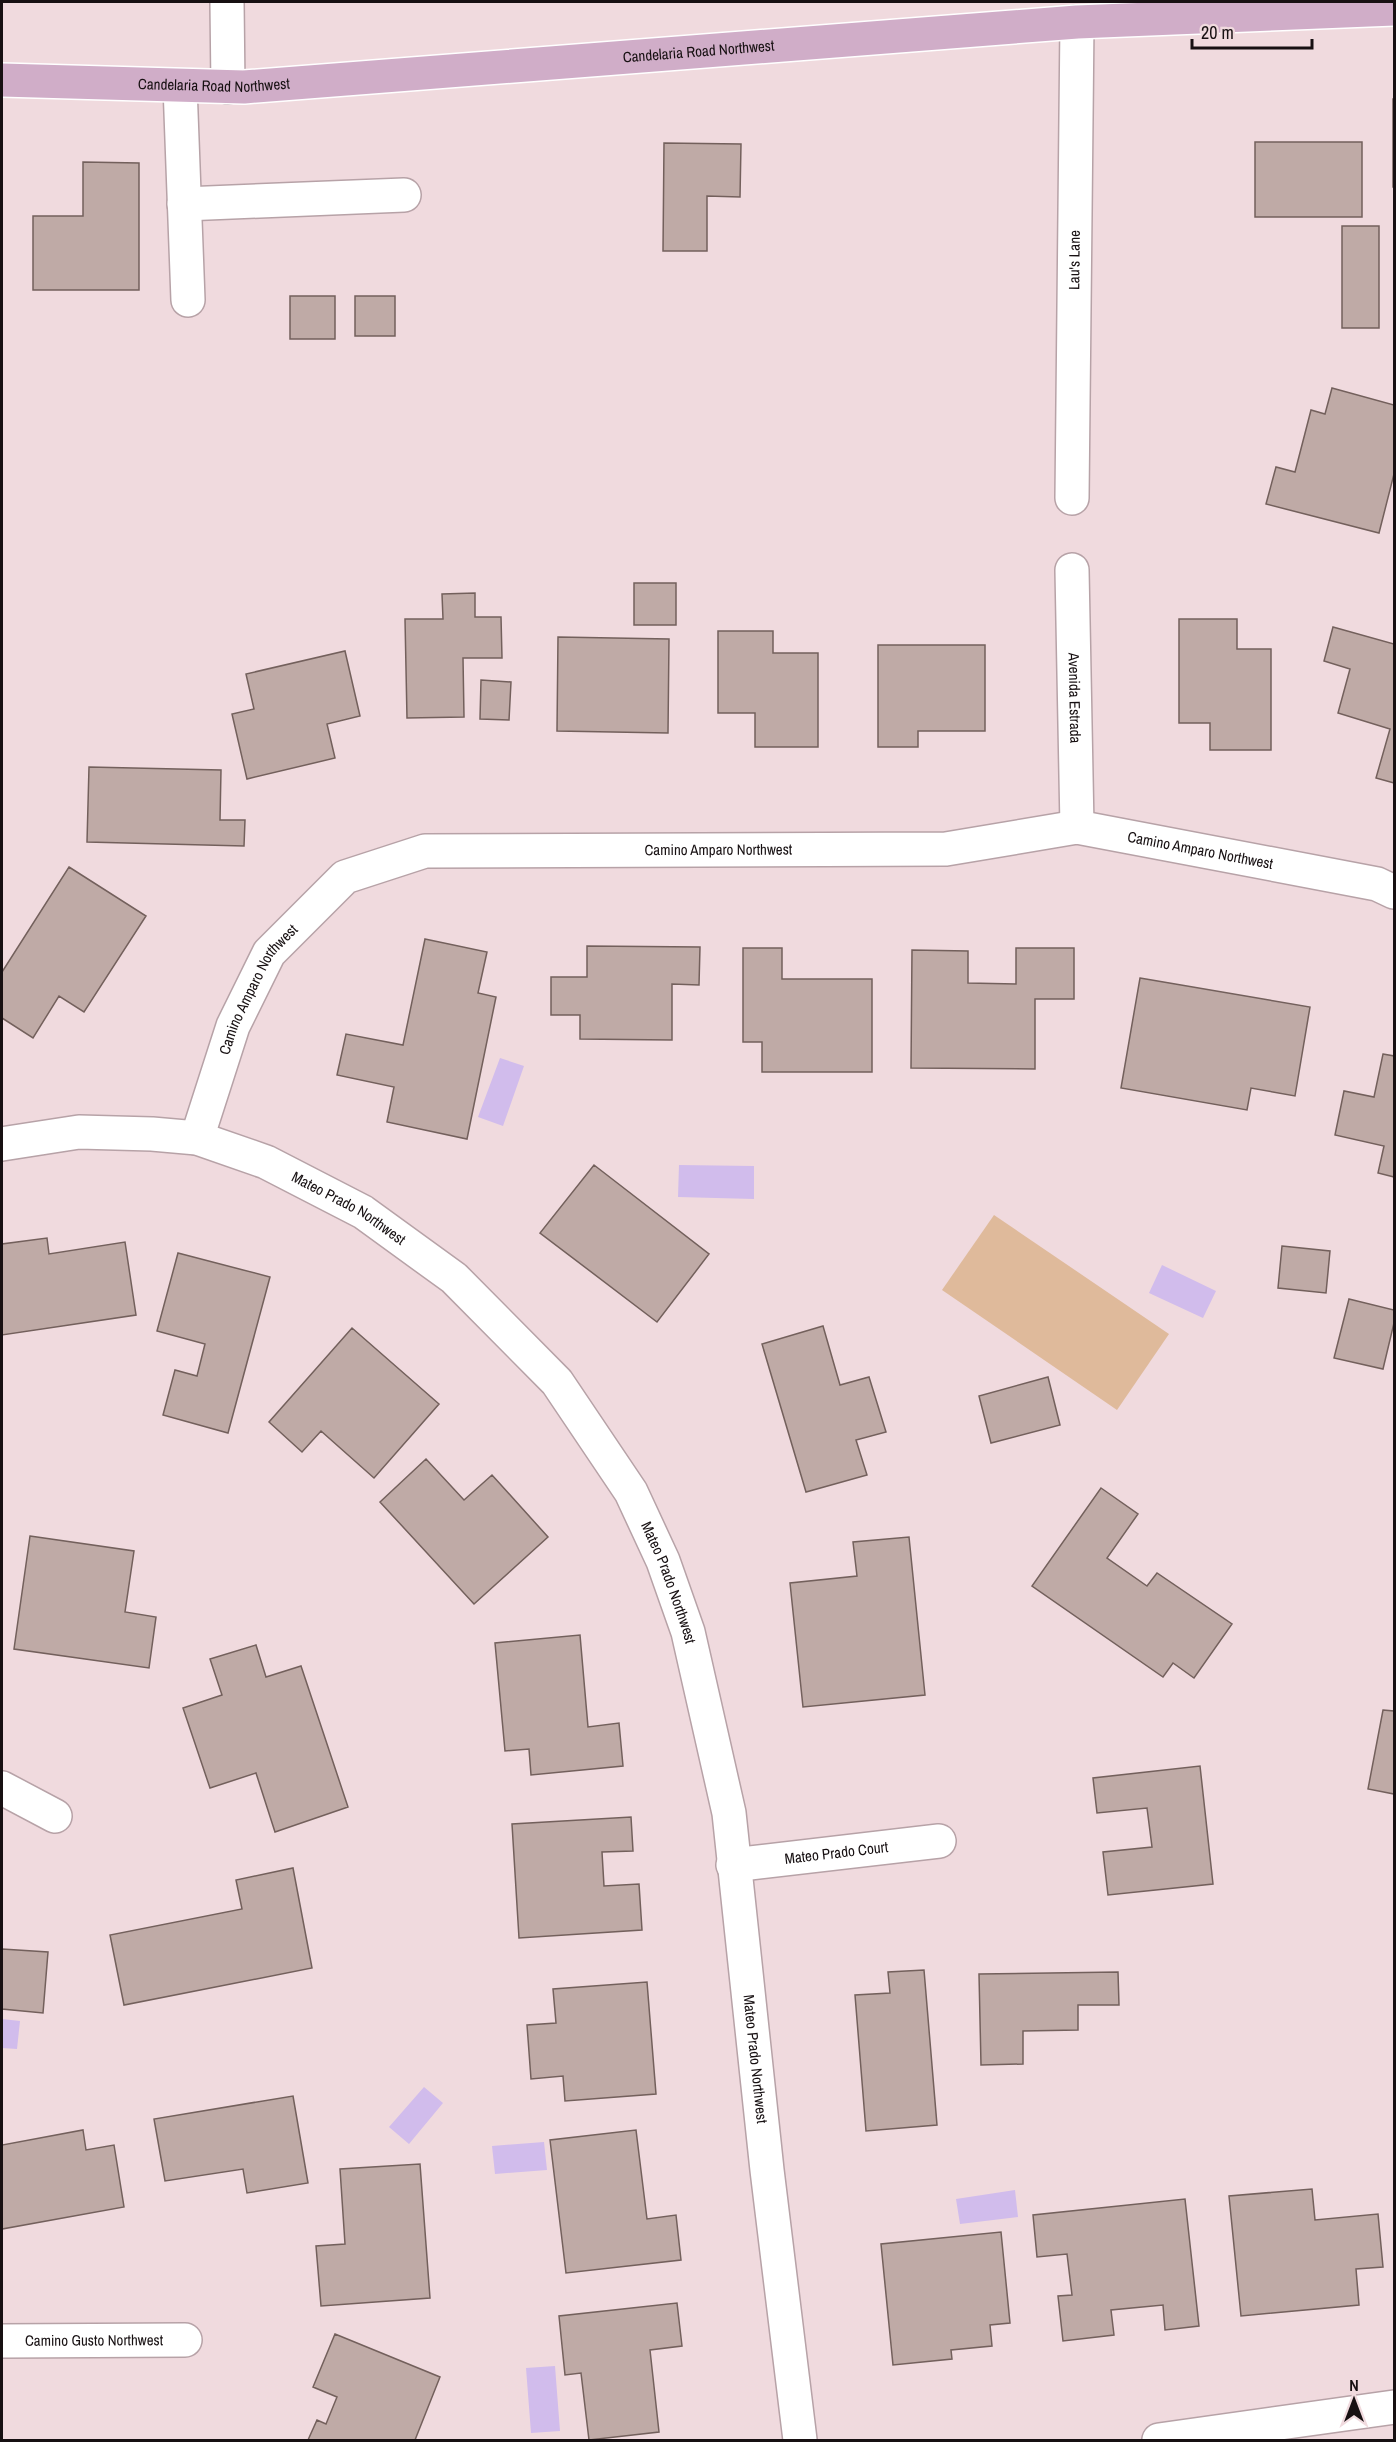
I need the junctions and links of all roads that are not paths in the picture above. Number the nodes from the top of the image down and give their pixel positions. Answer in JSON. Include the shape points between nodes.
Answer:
{"nodes":[{"id":1,"x":227,"y":2,"type":"edge"},
{"id":2,"x":1395,"y":9,"type":"edge"},
{"id":3,"x":1077,"y":22,"type":"junction"},
{"id":4,"x":2,"y":80,"type":"edge"},
{"id":5,"x":180,"y":86,"type":"junction"},
{"id":6,"x":228,"y":87,"type":"junction"},
{"id":7,"x":404,"y":195,"type":"dead end"},
{"id":8,"x":184,"y":204,"type":"junction"},
{"id":9,"x":188,"y":300,"type":"dead end"},
{"id":10,"x":1072,"y":498,"type":"dead end"},
{"id":11,"x":1072,"y":570,"type":"dead end"},
{"id":12,"x":1077,"y":827,"type":"junction"},
{"id":13,"x":1395,"y":892,"type":"edge"},
{"id":14,"x":197,"y":1138,"type":"junction"},
{"id":15,"x":2,"y":1144,"type":"edge"},
{"id":16,"x":2,"y":1788,"type":"edge"},
{"id":17,"x":55,"y":1816,"type":"dead end"},
{"id":18,"x":939,"y":1841,"type":"dead end"},
{"id":19,"x":733,"y":1865,"type":"junction"},
{"id":20,"x":185,"y":2340,"type":"dead end"},
{"id":21,"x":2,"y":2341,"type":"edge"},
{"id":22,"x":1395,"y":2406,"type":"edge"},
{"id":23,"x":800,"y":2440,"type":"edge"},
{"id":24,"x":1159,"y":2440,"type":"edge"}],
"edges":[{"from":1,"to":6,"type":"street"},
{"from":2,"to":3,"type":"main road","name":"Candelaria Road Northwest"},
{"from":3,"to":6,"type":"main road","name":"Candelaria Road Northwest"},
{"from":3,"to":10,"type":"street","name":"Lau's Lane"},
{"from":4,"to":5,"type":"main road","name":"Candelaria Road Northwest"},
{"from":5,"to":6,"type":"main road","name":"Candelaria Road Northwest"},
{"from":5,"to":8,"type":"street"},
{"from":7,"to":8,"type":"street"},
{"from":8,"to":9,"type":"street"},
{"from":11,"to":12,"type":"street","name":"Avenida Estrada"},
{"from":12,"to":13,"type":"street","name":"Camino Amparo Northwest","via":[[1377,884]]},
{"from":12,"to":14,"type":"street","name":"Camino Amparo Northwest","via":[[946,849],[425,851],[345,877],[269,953],[233,1026]]},
{"from":14,"to":15,"type":"street","name":"Mateo Prado Northwest","via":[[79,1132]]},
{"from":14,"to":19,"type":"street","name":"Mateo Prado Northwest","via":[[266,1162],[363,1212],[454,1278],[557,1382],[631,1492],[663,1561],[688,1632],[729,1814]]},
{"from":16,"to":17,"type":"street"},
{"from":18,"to":19,"type":"street","name":"Mateo Prado Court"},
{"from":19,"to":23,"type":"street","name":"Mateo Prado Northwest"},
{"from":20,"to":21,"type":"street","name":"Camino Gusto Northwest"},
{"from":22,"to":24,"type":"street"}]}
